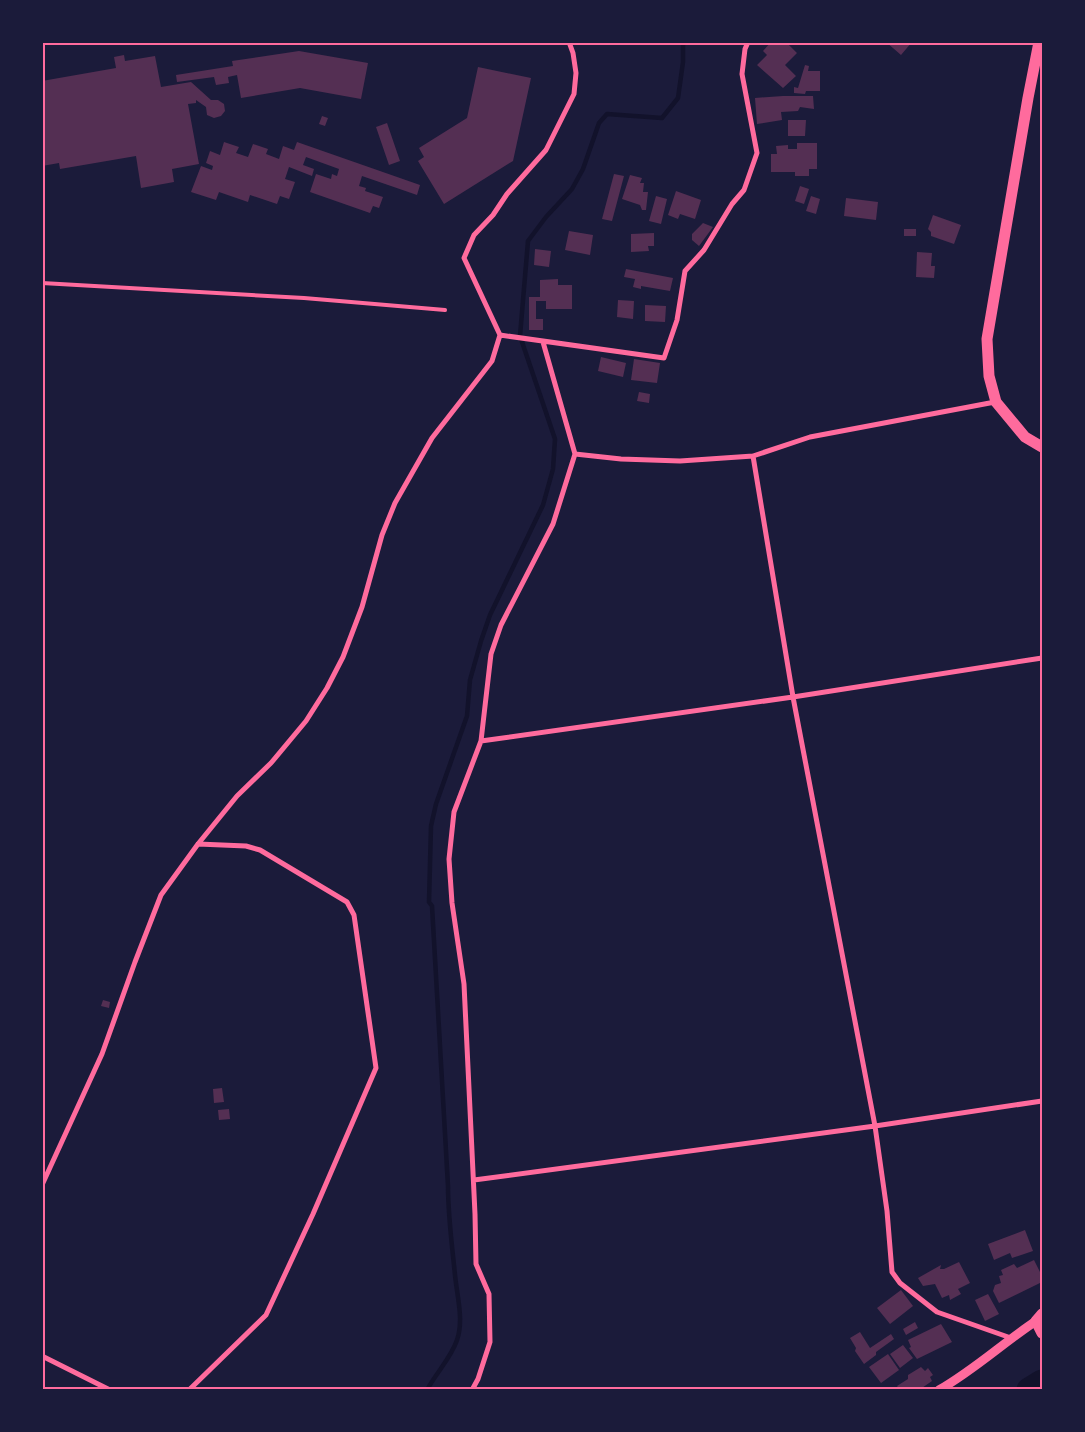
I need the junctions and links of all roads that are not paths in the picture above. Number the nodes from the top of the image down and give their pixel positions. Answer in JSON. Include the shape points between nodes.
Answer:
{"nodes":[{"id":1,"x":570,"y":42,"type":"edge"},
{"id":2,"x":748,"y":42,"type":"edge"},
{"id":3,"x":1039,"y":42,"type":"edge"},
{"id":4,"x":42,"y":283,"type":"edge"},
{"id":5,"x":445,"y":310,"type":"dead end"},
{"id":6,"x":500,"y":335,"type":"junction"},
{"id":7,"x":543,"y":342,"type":"junction"},
{"id":8,"x":996,"y":402,"type":"junction"},
{"id":9,"x":1042,"y":447,"type":"edge"},
{"id":10,"x":575,"y":454,"type":"junction"},
{"id":11,"x":753,"y":456,"type":"junction"},
{"id":12,"x":1042,"y":658,"type":"edge"},
{"id":13,"x":793,"y":696,"type":"junction"},
{"id":14,"x":480,"y":741,"type":"junction"},
{"id":15,"x":198,"y":844,"type":"junction"},
{"id":16,"x":1042,"y":1101,"type":"edge"},
{"id":17,"x":875,"y":1126,"type":"junction"},
{"id":18,"x":474,"y":1180,"type":"junction"},
{"id":19,"x":42,"y":1185,"type":"edge"},
{"id":20,"x":1039,"y":1318,"type":"edge"},
{"id":21,"x":1042,"y":1332,"type":"edge"},
{"id":22,"x":1011,"y":1338,"type":"junction"},
{"id":23,"x":42,"y":1356,"type":"edge"},
{"id":24,"x":110,"y":1390,"type":"edge"},
{"id":25,"x":189,"y":1390,"type":"edge"},
{"id":26,"x":472,"y":1390,"type":"edge"},
{"id":27,"x":939,"y":1390,"type":"edge"}],
"edges":[{"from":1,"to":6,"type":"street","via":[[576,73],[574,94],[546,150],[474,235],[464,258]]},
{"from":2,"to":7,"type":"street","via":[[742,74],[757,153],[744,190],[704,250],[685,271],[677,320],[664,358]]},
{"from":3,"to":8,"type":"main road","via":[[987,339],[989,376]]},
{"from":4,"to":5,"type":"lane","via":[[304,298]]},
{"from":6,"to":7,"type":"street"},
{"from":6,"to":15,"type":"street","via":[[492,361],[432,438],[395,504],[382,535],[362,607],[327,688],[300,728]]},
{"from":7,"to":10,"type":"street"},
{"from":8,"to":9,"type":"main road","via":[[1025,437]]},
{"from":8,"to":11,"type":"street","via":[[810,437]]},
{"from":10,"to":11,"type":"street","via":[[680,461]]},
{"from":10,"to":14,"type":"street","via":[[553,524],[501,626],[491,654]]},
{"from":11,"to":13,"type":"street"},
{"from":12,"to":13,"type":"street"},
{"from":13,"to":14,"type":"street"},
{"from":13,"to":17,"type":"street"},
{"from":14,"to":18,"type":"street","via":[[454,812],[449,859],[464,984]]},
{"from":15,"to":19,"type":"street","via":[[162,895],[102,1054]]},
{"from":15,"to":25,"type":"street","via":[[246,846],[260,850],[347,902],[354,915],[376,1068],[266,1315]]},
{"from":16,"to":17,"type":"street"},
{"from":17,"to":18,"type":"street"},
{"from":17,"to":22,"type":"street","via":[[892,1272],[937,1312]]},
{"from":18,"to":26,"type":"street","via":[[476,1264],[489,1294],[490,1342]]},
{"from":20,"to":21,"type":"main road"},
{"from":20,"to":22,"type":"street"},
{"from":22,"to":27,"type":"street"},
{"from":23,"to":24,"type":"street"}]}
